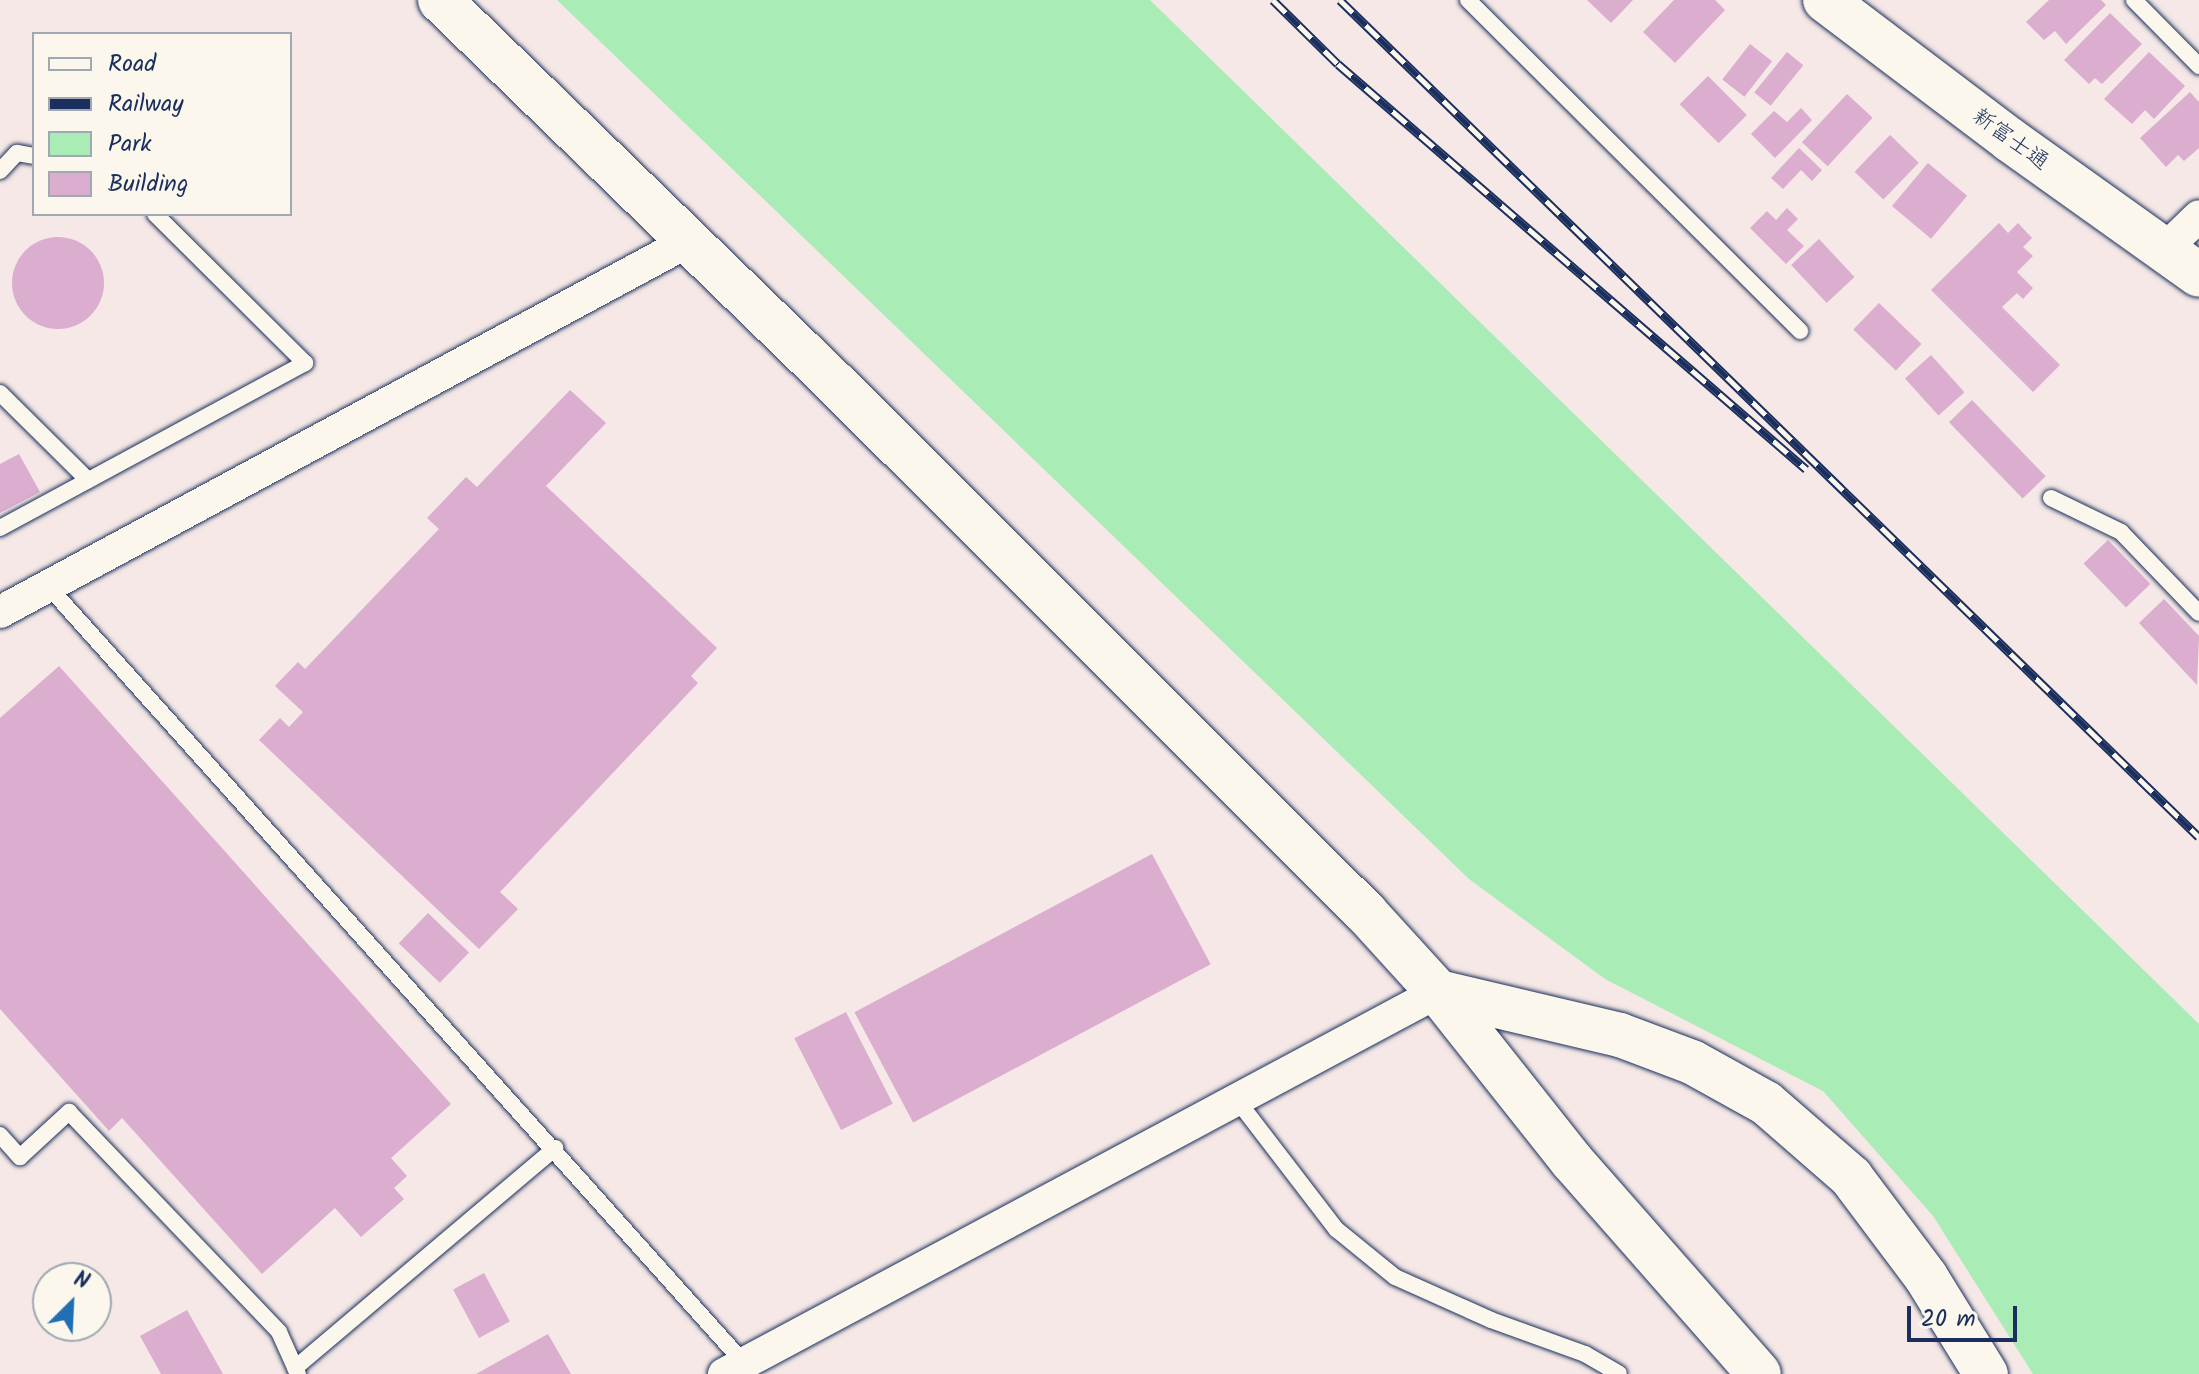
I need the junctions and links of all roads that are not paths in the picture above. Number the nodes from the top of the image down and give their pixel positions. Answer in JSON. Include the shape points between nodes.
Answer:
{"nodes":[{"id":1,"x":440,"y":0,"type":"edge"},
{"id":2,"x":1468,"y":0,"type":"edge"},
{"id":3,"x":1825,"y":0,"type":"edge"},
{"id":4,"x":2134,"y":0,"type":"edge"},
{"id":5,"x":2199,"y":66,"type":"edge"},
{"id":6,"x":32,"y":156,"type":"edge"},
{"id":7,"x":0,"y":171,"type":"edge"},
{"id":8,"x":157,"y":216,"type":"edge"},
{"id":9,"x":2199,"y":216,"type":"edge"},
{"id":10,"x":689,"y":241,"type":"junction"},
{"id":11,"x":2182,"y":262,"type":"edge"},
{"id":12,"x":1800,"y":331,"type":"dead end"},
{"id":13,"x":0,"y":393,"type":"edge"},
{"id":14,"x":88,"y":480,"type":"junction"},
{"id":15,"x":2051,"y":498,"type":"dead end"},
{"id":16,"x":0,"y":528,"type":"edge"},
{"id":17,"x":48,"y":586,"type":"junction"},
{"id":18,"x":0,"y":612,"type":"edge"},
{"id":19,"x":2199,"y":613,"type":"edge"},
{"id":20,"x":1438,"y":992,"type":"junction"},
{"id":21,"x":1237,"y":1100,"type":"junction"},
{"id":22,"x":0,"y":1135,"type":"edge"},
{"id":23,"x":555,"y":1148,"type":"junction"},
{"id":24,"x":734,"y":1369,"type":"edge"},
{"id":25,"x":297,"y":1371,"type":"edge"},
{"id":26,"x":1619,"y":1374,"type":"edge"},
{"id":27,"x":1759,"y":1374,"type":"edge"},
{"id":28,"x":1986,"y":1374,"type":"edge"}],
"edges":[{"from":1,"to":10,"type":"street"},
{"from":2,"to":12,"type":"lane"},
{"from":3,"to":11,"type":"street","name":"新富士通"},
{"from":4,"to":5,"type":"lane"},
{"from":6,"to":7,"type":"lane","via":[[17,153]]},
{"from":8,"to":14,"type":"lane","via":[[305,363]]},
{"from":9,"to":11,"type":"street"},
{"from":10,"to":17,"type":"street"},
{"from":10,"to":20,"type":"street","via":[[1366,913]]},
{"from":13,"to":14,"type":"lane"},
{"from":14,"to":16,"type":"lane"},
{"from":15,"to":19,"type":"lane","via":[[2121,532]]},
{"from":17,"to":18,"type":"street"},
{"from":17,"to":23,"type":"lane"},
{"from":20,"to":21,"type":"street"},
{"from":20,"to":27,"type":"street","via":[[1572,1161]]},
{"from":20,"to":28,"type":"street","via":[[1620,1035],[1692,1062],[1766,1103],[1851,1177],[1926,1277]]},
{"from":21,"to":24,"type":"street"},
{"from":21,"to":26,"type":"lane","via":[[1336,1229],[1395,1277],[1585,1354]]},
{"from":22,"to":25,"type":"lane","via":[[20,1157],[69,1112],[279,1332]]},
{"from":23,"to":24,"type":"lane"},
{"from":23,"to":25,"type":"lane"}]}
